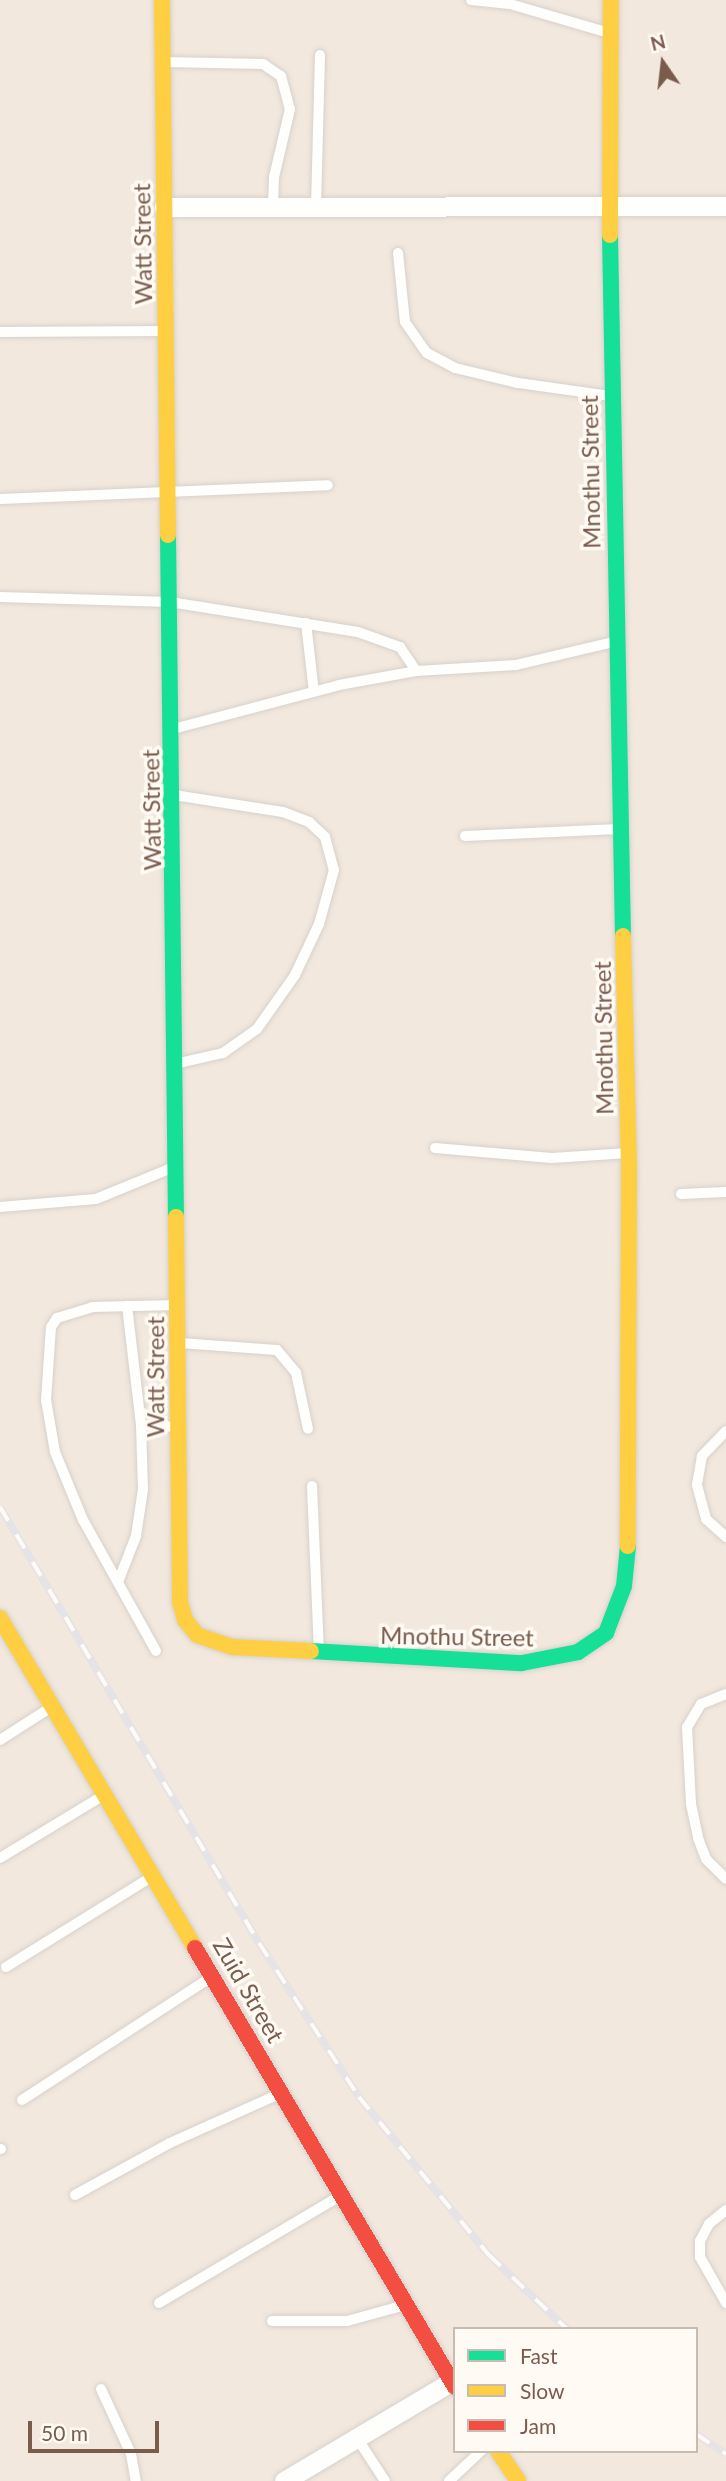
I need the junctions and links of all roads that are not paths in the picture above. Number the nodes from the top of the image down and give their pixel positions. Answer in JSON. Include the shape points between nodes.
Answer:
{"nodes":[{"id":1,"x":162,"y":0,"type":"edge"},
{"id":2,"x":471,"y":0,"type":"edge"},
{"id":3,"x":611,"y":0,"type":"edge"},
{"id":4,"x":610,"y":33,"type":"junction"},
{"id":5,"x":320,"y":55,"type":"dead end"},
{"id":6,"x":163,"y":62,"type":"junction"},
{"id":7,"x":163,"y":206,"type":"junction"},
{"id":8,"x":726,"y":206,"type":"edge"},
{"id":9,"x":273,"y":207,"type":"junction"},
{"id":10,"x":316,"y":207,"type":"junction"},
{"id":11,"x":610,"y":208,"type":"junction"},
{"id":12,"x":398,"y":253,"type":"dead end"},
{"id":13,"x":166,"y":331,"type":"junction"},
{"id":14,"x":0,"y":332,"type":"edge"},
{"id":15,"x":610,"y":396,"type":"junction"},
{"id":16,"x":328,"y":485,"type":"dead end"},
{"id":17,"x":168,"y":494,"type":"junction"},
{"id":18,"x":0,"y":499,"type":"edge"},
{"id":19,"x":0,"y":597,"type":"edge"},
{"id":20,"x":170,"y":602,"type":"junction"},
{"id":21,"x":306,"y":623,"type":"junction"},
{"id":22,"x":617,"y":641,"type":"junction"},
{"id":23,"x":416,"y":671,"type":"junction"},
{"id":24,"x":314,"y":691,"type":"junction"},
{"id":25,"x":173,"y":729,"type":"junction"},
{"id":26,"x":174,"y":795,"type":"junction"},
{"id":27,"x":620,"y":828,"type":"junction"},
{"id":28,"x":465,"y":836,"type":"dead end"},
{"id":29,"x":175,"y":1064,"type":"junction"},
{"id":30,"x":435,"y":1148,"type":"dead end"},
{"id":31,"x":628,"y":1153,"type":"junction"},
{"id":32,"x":175,"y":1167,"type":"junction"},
{"id":33,"x":726,"y":1192,"type":"edge"},
{"id":34,"x":681,"y":1194,"type":"dead end"},
{"id":35,"x":0,"y":1208,"type":"edge"},
{"id":36,"x":177,"y":1305,"type":"junction"},
{"id":37,"x":127,"y":1306,"type":"junction"},
{"id":38,"x":176,"y":1343,"type":"junction"},
{"id":39,"x":141,"y":1426,"type":"junction"},
{"id":40,"x":177,"y":1427,"type":"junction"},
{"id":41,"x":308,"y":1429,"type":"dead end"},
{"id":42,"x":726,"y":1431,"type":"edge"},
{"id":43,"x":312,"y":1486,"type":"dead end"},
{"id":44,"x":726,"y":1537,"type":"edge"},
{"id":45,"x":118,"y":1582,"type":"junction"},
{"id":46,"x":0,"y":1618,"type":"edge"},
{"id":47,"x":185,"y":1620,"type":"joint"},
{"id":48,"x":5,"y":1637,"type":"edge"},
{"id":49,"x":156,"y":1651,"type":"dead end"},
{"id":50,"x":319,"y":1653,"type":"junction"},
{"id":51,"x":726,"y":1694,"type":"edge"},
{"id":52,"x":53,"y":1706,"type":"junction"},
{"id":53,"x":0,"y":1740,"type":"edge"},
{"id":54,"x":105,"y":1794,"type":"junction"},
{"id":55,"x":0,"y":1858,"type":"edge"},
{"id":56,"x":154,"y":1875,"type":"junction"},
{"id":57,"x":726,"y":1879,"type":"edge"},
{"id":58,"x":6,"y":1967,"type":"dead end"},
{"id":59,"x":214,"y":1976,"type":"junction"},
{"id":60,"x":282,"y":2093,"type":"junction"},
{"id":61,"x":22,"y":2100,"type":"dead end"},
{"id":62,"x":75,"y":2195,"type":"dead end"},
{"id":63,"x":342,"y":2195,"type":"junction"},
{"id":64,"x":726,"y":2210,"type":"edge"},
{"id":65,"x":159,"y":2303,"type":"dead end"},
{"id":66,"x":726,"y":2303,"type":"edge"},
{"id":67,"x":406,"y":2304,"type":"junction"},
{"id":68,"x":272,"y":2321,"type":"dead end"},
{"id":69,"x":453,"y":2384,"type":"edge"},
{"id":70,"x":102,"y":2389,"type":"dead end"},
{"id":71,"x":357,"y":2438,"type":"junction"},
{"id":72,"x":479,"y":2453,"type":"edge"},
{"id":73,"x":499,"y":2453,"type":"edge"},
{"id":74,"x":136,"y":2481,"type":"edge"},
{"id":75,"x":284,"y":2481,"type":"edge"},
{"id":76,"x":386,"y":2481,"type":"edge"},
{"id":77,"x":449,"y":2481,"type":"edge"},
{"id":78,"x":518,"y":2481,"type":"edge"}],
"edges":[{"from":1,"to":6,"type":"street","name":"Watt Street"},
{"from":2,"to":4,"type":"lane","via":[[510,4]]},
{"from":3,"to":4,"type":"street","name":"Mnothu Street"},
{"from":4,"to":11,"type":"street","name":"Mnothu Street"},
{"from":5,"to":10,"type":"lane"},
{"from":6,"to":7,"type":"street","name":"Watt Street"},
{"from":6,"to":9,"type":"lane","via":[[263,64],[281,76],[290,109],[274,177]]},
{"from":7,"to":9,"type":"street"},
{"from":7,"to":13,"type":"street","name":"Watt Street"},
{"from":8,"to":11,"type":"street"},
{"from":9,"to":10,"type":"street"},
{"from":10,"to":11,"type":"street"},
{"from":11,"to":15,"type":"street","name":"Mnothu Street"},
{"from":12,"to":15,"type":"lane","via":[[405,322],[427,353],[455,368]]},
{"from":13,"to":14,"type":"lane"},
{"from":13,"to":17,"type":"street","name":"Watt Street"},
{"from":15,"to":22,"type":"street","name":"Mnothu Street"},
{"from":16,"to":17,"type":"lane"},
{"from":17,"to":18,"type":"lane"},
{"from":17,"to":20,"type":"street","name":"Watt Street"},
{"from":19,"to":20,"type":"lane"},
{"from":20,"to":21,"type":"lane"},
{"from":20,"to":25,"type":"street","name":"Watt Street"},
{"from":21,"to":23,"type":"lane","via":[[391,642],[407,654]]},
{"from":21,"to":24,"type":"lane"},
{"from":22,"to":23,"type":"lane","via":[[516,665]]},
{"from":22,"to":27,"type":"street","name":"Mnothu Street"},
{"from":23,"to":24,"type":"lane"},
{"from":24,"to":25,"type":"lane"},
{"from":25,"to":26,"type":"street","name":"Watt Street"},
{"from":26,"to":29,"type":"street","name":"Watt Street"},
{"from":26,"to":29,"type":"lane","via":[[283,812],[309,822],[325,837],[334,870],[295,975],[257,1030],[223,1054]]},
{"from":27,"to":28,"type":"lane"},
{"from":27,"to":31,"type":"street","name":"Mnothu Street"},
{"from":29,"to":32,"type":"street","name":"Watt Street"},
{"from":30,"to":31,"type":"lane","via":[[552,1158]]},
{"from":31,"to":50,"type":"street","name":"Mnothu Street","via":[[629,1538],[624,1586],[606,1633],[578,1652],[522,1663]]},
{"from":32,"to":35,"type":"lane","via":[[96,1199]]},
{"from":32,"to":36,"type":"street","name":"Watt Street"},
{"from":33,"to":34,"type":"lane"},
{"from":36,"to":37,"type":"lane"},
{"from":36,"to":38,"type":"street","name":"Watt Street"},
{"from":37,"to":39,"type":"lane"},
{"from":37,"to":45,"type":"lane","via":[[81,1308],[57,1318],[51,1327],[46,1400],[55,1452],[83,1520]]},
{"from":38,"to":40,"type":"street","name":"Watt Street"},
{"from":38,"to":41,"type":"lane","via":[[277,1350],[296,1373]]},
{"from":39,"to":40,"type":"lane"},
{"from":39,"to":45,"type":"lane","via":[[141,1515]]},
{"from":40,"to":47,"type":"street","name":"Watt Street","via":[[178,1571]]},
{"from":42,"to":44,"type":"lane","via":[[702,1456],[697,1485],[706,1519]]},
{"from":43,"to":50,"type":"lane"},
{"from":45,"to":49,"type":"lane"},
{"from":46,"to":48,"type":"street","name":"Zuid Street"},
{"from":47,"to":50,"type":"street","name":"Mnothu Street","via":[[210,1643]]},
{"from":48,"to":52,"type":"street","name":"Zuid Street"},
{"from":51,"to":57,"type":"lane","via":[[701,1704],[687,1727],[691,1804],[698,1838],[706,1859]]},
{"from":52,"to":53,"type":"lane"},
{"from":52,"to":54,"type":"street","name":"Zuid Street"},
{"from":54,"to":55,"type":"lane"},
{"from":54,"to":56,"type":"street","name":"Zuid Street"},
{"from":56,"to":58,"type":"lane"},
{"from":56,"to":59,"type":"street","name":"Zuid Street"},
{"from":59,"to":60,"type":"street","name":"Zuid Street"},
{"from":59,"to":61,"type":"lane"},
{"from":60,"to":62,"type":"lane","via":[[170,2143]]},
{"from":60,"to":63,"type":"street","name":"Zuid Street"},
{"from":63,"to":65,"type":"lane"},
{"from":63,"to":67,"type":"street","name":"Zuid Street"},
{"from":64,"to":66,"type":"lane","via":[[709,2224],[700,2257]]},
{"from":67,"to":68,"type":"lane","via":[[347,2321]]},
{"from":67,"to":69,"type":"street","name":"Zuid Street"},
{"from":69,"to":71,"type":"street"},
{"from":70,"to":74,"type":"lane","via":[[131,2454]]},
{"from":71,"to":75,"type":"street"},
{"from":71,"to":76,"type":"lane"},
{"from":72,"to":77,"type":"lane"},
{"from":73,"to":78,"type":"street"}]}
